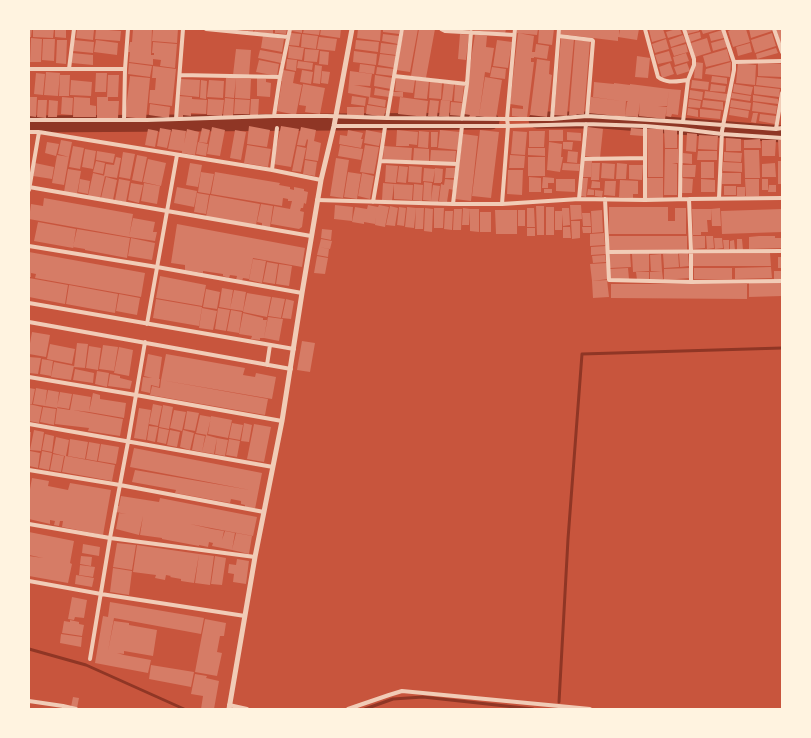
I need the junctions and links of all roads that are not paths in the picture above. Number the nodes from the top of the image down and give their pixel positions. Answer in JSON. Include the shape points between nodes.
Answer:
{"nodes":[{"id":1,"x":74,"y":29,"type":"edge"},
{"id":2,"x":128,"y":29,"type":"edge"},
{"id":3,"x":183,"y":29,"type":"edge"},
{"id":4,"x":206,"y":29,"type":"edge"},
{"id":5,"x":290,"y":29,"type":"edge"},
{"id":6,"x":352,"y":29,"type":"edge"},
{"id":7,"x":402,"y":29,"type":"edge"},
{"id":8,"x":441,"y":29,"type":"edge"},
{"id":9,"x":515,"y":29,"type":"edge"},
{"id":10,"x":559,"y":29,"type":"edge"},
{"id":11,"x":645,"y":29,"type":"edge"},
{"id":12,"x":684,"y":29,"type":"edge"},
{"id":13,"x":723,"y":29,"type":"edge"},
{"id":14,"x":774,"y":29,"type":"edge"},
{"id":15,"x":471,"y":32,"type":"junction"},
{"id":16,"x":514,"y":35,"type":"junction"},
{"id":17,"x":559,"y":36,"type":"junction"},
{"id":18,"x":288,"y":37,"type":"junction"},
{"id":19,"x":782,"y":52,"type":"edge"},
{"id":20,"x":782,"y":61,"type":"edge"},
{"id":21,"x":734,"y":62,"type":"junction"},
{"id":22,"x":29,"y":69,"type":"edge"},
{"id":23,"x":69,"y":69,"type":"junction"},
{"id":24,"x":125,"y":69,"type":"junction"},
{"id":25,"x":180,"y":75,"type":"junction"},
{"id":26,"x":394,"y":76,"type":"junction"},
{"id":27,"x":280,"y":77,"type":"junction"},
{"id":28,"x":688,"y":80,"type":"junction"},
{"id":29,"x":467,"y":84,"type":"junction"},
{"id":30,"x":782,"y":93,"type":"edge"},
{"id":31,"x":274,"y":116,"type":"junction"},
{"id":32,"x":587,"y":116,"type":"junction"},
{"id":33,"x":388,"y":118,"type":"junction"},
{"id":34,"x":176,"y":119,"type":"junction"},
{"id":35,"x":462,"y":119,"type":"junction"},
{"id":36,"x":552,"y":119,"type":"junction"},
{"id":37,"x":29,"y":120,"type":"edge"},
{"id":38,"x":124,"y":120,"type":"junction"},
{"id":39,"x":335,"y":121,"type":"junction"},
{"id":40,"x":508,"y":122,"type":"junction"},
{"id":41,"x":683,"y":122,"type":"junction"},
{"id":42,"x":586,"y":124,"type":"junction"},
{"id":43,"x":462,"y":126,"type":"junction"},
{"id":44,"x":645,"y":126,"type":"junction"},
{"id":45,"x":386,"y":127,"type":"junction"},
{"id":46,"x":277,"y":128,"type":"dead end"},
{"id":47,"x":782,"y":128,"type":"edge"},
{"id":48,"x":681,"y":129,"type":"junction"},
{"id":49,"x":723,"y":129,"type":"junction"},
{"id":50,"x":776,"y":129,"type":"junction"},
{"id":51,"x":29,"y":132,"type":"edge"},
{"id":52,"x":39,"y":132,"type":"junction"},
{"id":53,"x":782,"y":138,"type":"edge"},
{"id":54,"x":177,"y":155,"type":"junction"},
{"id":55,"x":645,"y":158,"type":"junction"},
{"id":56,"x":583,"y":159,"type":"junction"},
{"id":57,"x":380,"y":162,"type":"junction"},
{"id":58,"x":458,"y":164,"type":"junction"},
{"id":59,"x":272,"y":170,"type":"junction"},
{"id":60,"x":321,"y":180,"type":"junction"},
{"id":61,"x":29,"y":188,"type":"edge"},
{"id":62,"x":719,"y":198,"type":"junction"},
{"id":63,"x":782,"y":198,"type":"edge"},
{"id":64,"x":579,"y":199,"type":"junction"},
{"id":65,"x":605,"y":199,"type":"junction"},
{"id":66,"x":680,"y":199,"type":"junction"},
{"id":67,"x":689,"y":199,"type":"junction"},
{"id":68,"x":317,"y":200,"type":"junction"},
{"id":69,"x":645,"y":200,"type":"junction"},
{"id":70,"x":373,"y":202,"type":"junction"},
{"id":71,"x":453,"y":204,"type":"junction"},
{"id":72,"x":502,"y":204,"type":"junction"},
{"id":73,"x":167,"y":211,"type":"junction"},
{"id":74,"x":311,"y":236,"type":"junction"},
{"id":75,"x":29,"y":246,"type":"edge"},
{"id":76,"x":691,"y":251,"type":"junction"},
{"id":77,"x":782,"y":251,"type":"edge"},
{"id":78,"x":608,"y":252,"type":"junction"},
{"id":79,"x":157,"y":267,"type":"junction"},
{"id":80,"x":782,"y":280,"type":"edge"},
{"id":81,"x":691,"y":282,"type":"junction"},
{"id":82,"x":302,"y":293,"type":"junction"},
{"id":83,"x":29,"y":303,"type":"edge"},
{"id":84,"x":29,"y":322,"type":"edge"},
{"id":85,"x":147,"y":324,"type":"junction"},
{"id":86,"x":145,"y":342,"type":"junction"},
{"id":87,"x":270,"y":345,"type":"junction"},
{"id":88,"x":294,"y":349,"type":"junction"},
{"id":89,"x":267,"y":365,"type":"junction"},
{"id":90,"x":290,"y":369,"type":"junction"},
{"id":91,"x":29,"y":377,"type":"edge"},
{"id":92,"x":136,"y":395,"type":"junction"},
{"id":93,"x":282,"y":421,"type":"junction"},
{"id":94,"x":29,"y":424,"type":"edge"},
{"id":95,"x":128,"y":442,"type":"junction"},
{"id":96,"x":273,"y":467,"type":"junction"},
{"id":97,"x":29,"y":470,"type":"edge"},
{"id":98,"x":120,"y":485,"type":"junction"},
{"id":99,"x":264,"y":512,"type":"junction"},
{"id":100,"x":29,"y":524,"type":"edge"},
{"id":101,"x":110,"y":538,"type":"junction"},
{"id":102,"x":255,"y":557,"type":"junction"},
{"id":103,"x":29,"y":581,"type":"edge"},
{"id":104,"x":101,"y":594,"type":"junction"},
{"id":105,"x":245,"y":616,"type":"junction"},
{"id":106,"x":90,"y":659,"type":"dead end"},
{"id":107,"x":29,"y":701,"type":"edge"},
{"id":108,"x":229,"y":707,"type":"edge"},
{"id":109,"x":76,"y":709,"type":"edge"},
{"id":110,"x":247,"y":709,"type":"edge"},
{"id":111,"x":348,"y":709,"type":"edge"},
{"id":112,"x":590,"y":709,"type":"edge"}],
"edges":[{"from":1,"to":23,"type":"street"},
{"from":2,"to":24,"type":"street"},
{"from":3,"to":25,"type":"street"},
{"from":4,"to":18,"type":"street"},
{"from":5,"to":18,"type":"street"},
{"from":6,"to":39,"type":"street"},
{"from":7,"to":26,"type":"street"},
{"from":8,"to":15,"type":"street"},
{"from":9,"to":16,"type":"street"},
{"from":10,"to":17,"type":"street"},
{"from":11,"to":28,"type":"street","via":[[658,77],[668,82]]},
{"from":12,"to":28,"type":"street","via":[[694,60]]},
{"from":13,"to":21,"type":"street"},
{"from":14,"to":19,"type":"street"},
{"from":15,"to":16,"type":"street"},
{"from":15,"to":29,"type":"street"},
{"from":16,"to":40,"type":"street"},
{"from":17,"to":32,"type":"street","via":[[593,41]]},
{"from":17,"to":36,"type":"street"},
{"from":18,"to":27,"type":"street"},
{"from":20,"to":21,"type":"street"},
{"from":21,"to":49,"type":"street"},
{"from":22,"to":23,"type":"street"},
{"from":23,"to":24,"type":"street"},
{"from":24,"to":38,"type":"street"},
{"from":25,"to":27,"type":"street"},
{"from":25,"to":34,"type":"street"},
{"from":26,"to":29,"type":"street"},
{"from":26,"to":33,"type":"street"},
{"from":27,"to":31,"type":"street"},
{"from":28,"to":41,"type":"street"},
{"from":29,"to":35,"type":"street"},
{"from":30,"to":50,"type":"street"},
{"from":31,"to":34,"type":"street"},
{"from":31,"to":39,"type":"street"},
{"from":32,"to":36,"type":"street"},
{"from":32,"to":41,"type":"street"},
{"from":33,"to":35,"type":"street"},
{"from":33,"to":39,"type":"street"},
{"from":34,"to":38,"type":"street"},
{"from":35,"to":40,"type":"street"},
{"from":36,"to":40,"type":"street"},
{"from":37,"to":38,"type":"street"},
{"from":39,"to":45,"type":"street"},
{"from":39,"to":60,"type":"street"},
{"from":40,"to":42,"type":"street"},
{"from":40,"to":43,"type":"street"},
{"from":40,"to":72,"type":"street"},
{"from":41,"to":49,"type":"street"},
{"from":42,"to":44,"type":"street"},
{"from":42,"to":56,"type":"street"},
{"from":43,"to":45,"type":"street"},
{"from":43,"to":58,"type":"street"},
{"from":44,"to":48,"type":"street"},
{"from":44,"to":55,"type":"street"},
{"from":45,"to":57,"type":"street"},
{"from":46,"to":59,"type":"street"},
{"from":47,"to":50,"type":"street"},
{"from":48,"to":49,"type":"street"},
{"from":48,"to":66,"type":"street"},
{"from":49,"to":50,"type":"street"},
{"from":49,"to":53,"type":"street"},
{"from":49,"to":62,"type":"street"},
{"from":51,"to":52,"type":"street"},
{"from":52,"to":54,"type":"street"},
{"from":52,"to":61,"type":"street"},
{"from":54,"to":59,"type":"street"},
{"from":54,"to":73,"type":"street"},
{"from":55,"to":56,"type":"street"},
{"from":55,"to":69,"type":"street"},
{"from":56,"to":64,"type":"street"},
{"from":57,"to":58,"type":"street"},
{"from":57,"to":70,"type":"street"},
{"from":58,"to":71,"type":"street"},
{"from":59,"to":60,"type":"street"},
{"from":60,"to":68,"type":"street"},
{"from":61,"to":73,"type":"street"},
{"from":62,"to":63,"type":"street"},
{"from":62,"to":67,"type":"street"},
{"from":64,"to":65,"type":"street"},
{"from":64,"to":72,"type":"street"},
{"from":65,"to":69,"type":"street"},
{"from":65,"to":78,"type":"street"},
{"from":66,"to":67,"type":"street"},
{"from":66,"to":69,"type":"street"},
{"from":67,"to":76,"type":"street"},
{"from":68,"to":70,"type":"street"},
{"from":68,"to":74,"type":"street"},
{"from":70,"to":71,"type":"street"},
{"from":71,"to":72,"type":"street"},
{"from":73,"to":74,"type":"street"},
{"from":73,"to":79,"type":"street"},
{"from":74,"to":82,"type":"street"},
{"from":75,"to":79,"type":"street"},
{"from":76,"to":77,"type":"street"},
{"from":76,"to":78,"type":"street"},
{"from":76,"to":81,"type":"street"},
{"from":78,"to":81,"type":"street","via":[[611,281]]},
{"from":79,"to":82,"type":"street"},
{"from":79,"to":85,"type":"street"},
{"from":80,"to":81,"type":"street"},
{"from":82,"to":88,"type":"street"},
{"from":83,"to":85,"type":"street"},
{"from":84,"to":86,"type":"street"},
{"from":85,"to":87,"type":"street"},
{"from":86,"to":89,"type":"street"},
{"from":86,"to":92,"type":"street"},
{"from":87,"to":88,"type":"street"},
{"from":87,"to":89,"type":"street"},
{"from":88,"to":90,"type":"street"},
{"from":89,"to":90,"type":"street"},
{"from":90,"to":93,"type":"street"},
{"from":91,"to":92,"type":"street"},
{"from":92,"to":93,"type":"street"},
{"from":92,"to":95,"type":"street"},
{"from":93,"to":96,"type":"street"},
{"from":94,"to":95,"type":"street"},
{"from":95,"to":96,"type":"street"},
{"from":95,"to":98,"type":"street"},
{"from":96,"to":99,"type":"street"},
{"from":97,"to":98,"type":"street"},
{"from":98,"to":99,"type":"street"},
{"from":98,"to":101,"type":"street"},
{"from":99,"to":102,"type":"street"},
{"from":100,"to":101,"type":"street"},
{"from":101,"to":102,"type":"street"},
{"from":101,"to":104,"type":"street"},
{"from":102,"to":105,"type":"street"},
{"from":103,"to":104,"type":"street"},
{"from":104,"to":105,"type":"street"},
{"from":104,"to":106,"type":"street"},
{"from":105,"to":108,"type":"street"},
{"from":107,"to":109,"type":"street"},
{"from":108,"to":110,"type":"street"},
{"from":111,"to":112,"type":"street","via":[[402,691]]}]}
